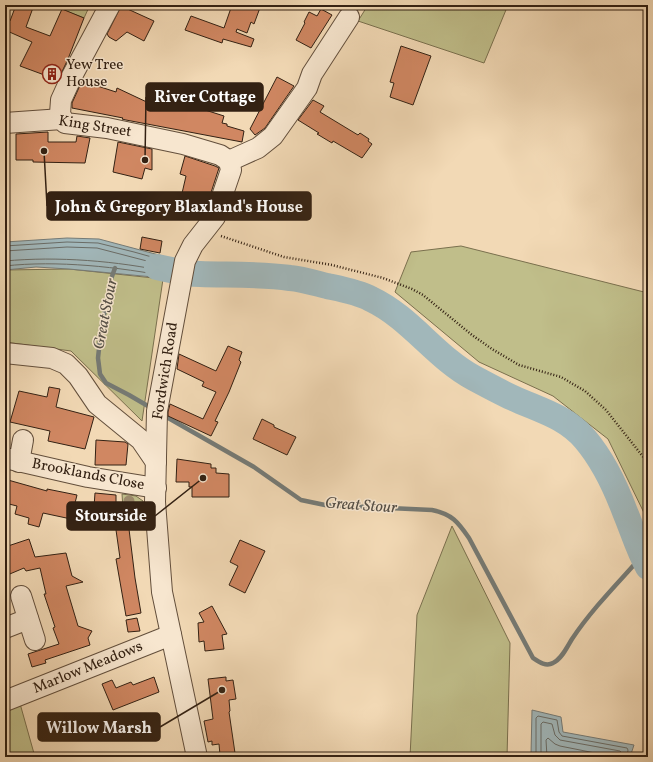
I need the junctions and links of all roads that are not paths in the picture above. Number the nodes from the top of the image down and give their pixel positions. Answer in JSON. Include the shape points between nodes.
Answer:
{"nodes":[{"id":1,"x":110,"y":5,"type":"edge"},
{"id":2,"x":349,"y":17,"type":"dead end"},
{"id":3,"x":62,"y":119,"type":"junction"},
{"id":4,"x":5,"y":124,"type":"edge"},
{"id":5,"x":229,"y":161,"type":"junction"},
{"id":6,"x":5,"y":352,"type":"edge"},
{"id":7,"x":23,"y":440,"type":"dead end"},
{"id":8,"x":12,"y":460,"type":"edge"},
{"id":9,"x":156,"y":462,"type":"junction"},
{"id":10,"x":156,"y":488,"type":"junction"},
{"id":11,"x":21,"y":596,"type":"dead end"},
{"id":12,"x":28,"y":619,"type":"junction"},
{"id":13,"x":5,"y":628,"type":"edge"},
{"id":14,"x":171,"y":635,"type":"junction"},
{"id":15,"x":36,"y":640,"type":"dead end"},
{"id":16,"x":5,"y":701,"type":"edge"},
{"id":17,"x":198,"y":757,"type":"edge"}],
"edges":[{"from":1,"to":3,"type":"street","via":[[61,100]]},
{"from":2,"to":5,"type":"street","via":[[312,74],[307,88],[273,136],[258,148]]},
{"from":3,"to":4,"type":"street","name":"King Street"},
{"from":3,"to":5,"type":"street","name":"King Street","via":[[65,123],[107,128],[183,144],[220,154]]},
{"from":5,"to":9,"type":"street","name":"Fordwich Road","via":[[231,170],[216,217],[193,245],[185,261],[157,411]]},
{"from":6,"to":9,"type":"street","via":[[52,358],[66,364],[78,376],[97,404],[141,440]]},
{"from":7,"to":8,"type":"street","name":"Brooklands Close"},
{"from":8,"to":10,"type":"street","name":"Brooklands Close","via":[[88,477]]},
{"from":9,"to":10,"type":"street","name":"Fordwich Road"},
{"from":10,"to":14,"type":"street","name":"Fordwich Road","via":[[162,592]]},
{"from":11,"to":12,"type":"street"},
{"from":12,"to":13,"type":"street"},
{"from":12,"to":15,"type":"street"},
{"from":14,"to":16,"type":"street","name":"Marlow Meadows"},
{"from":14,"to":17,"type":"street","name":"Fordwich Road"}]}
